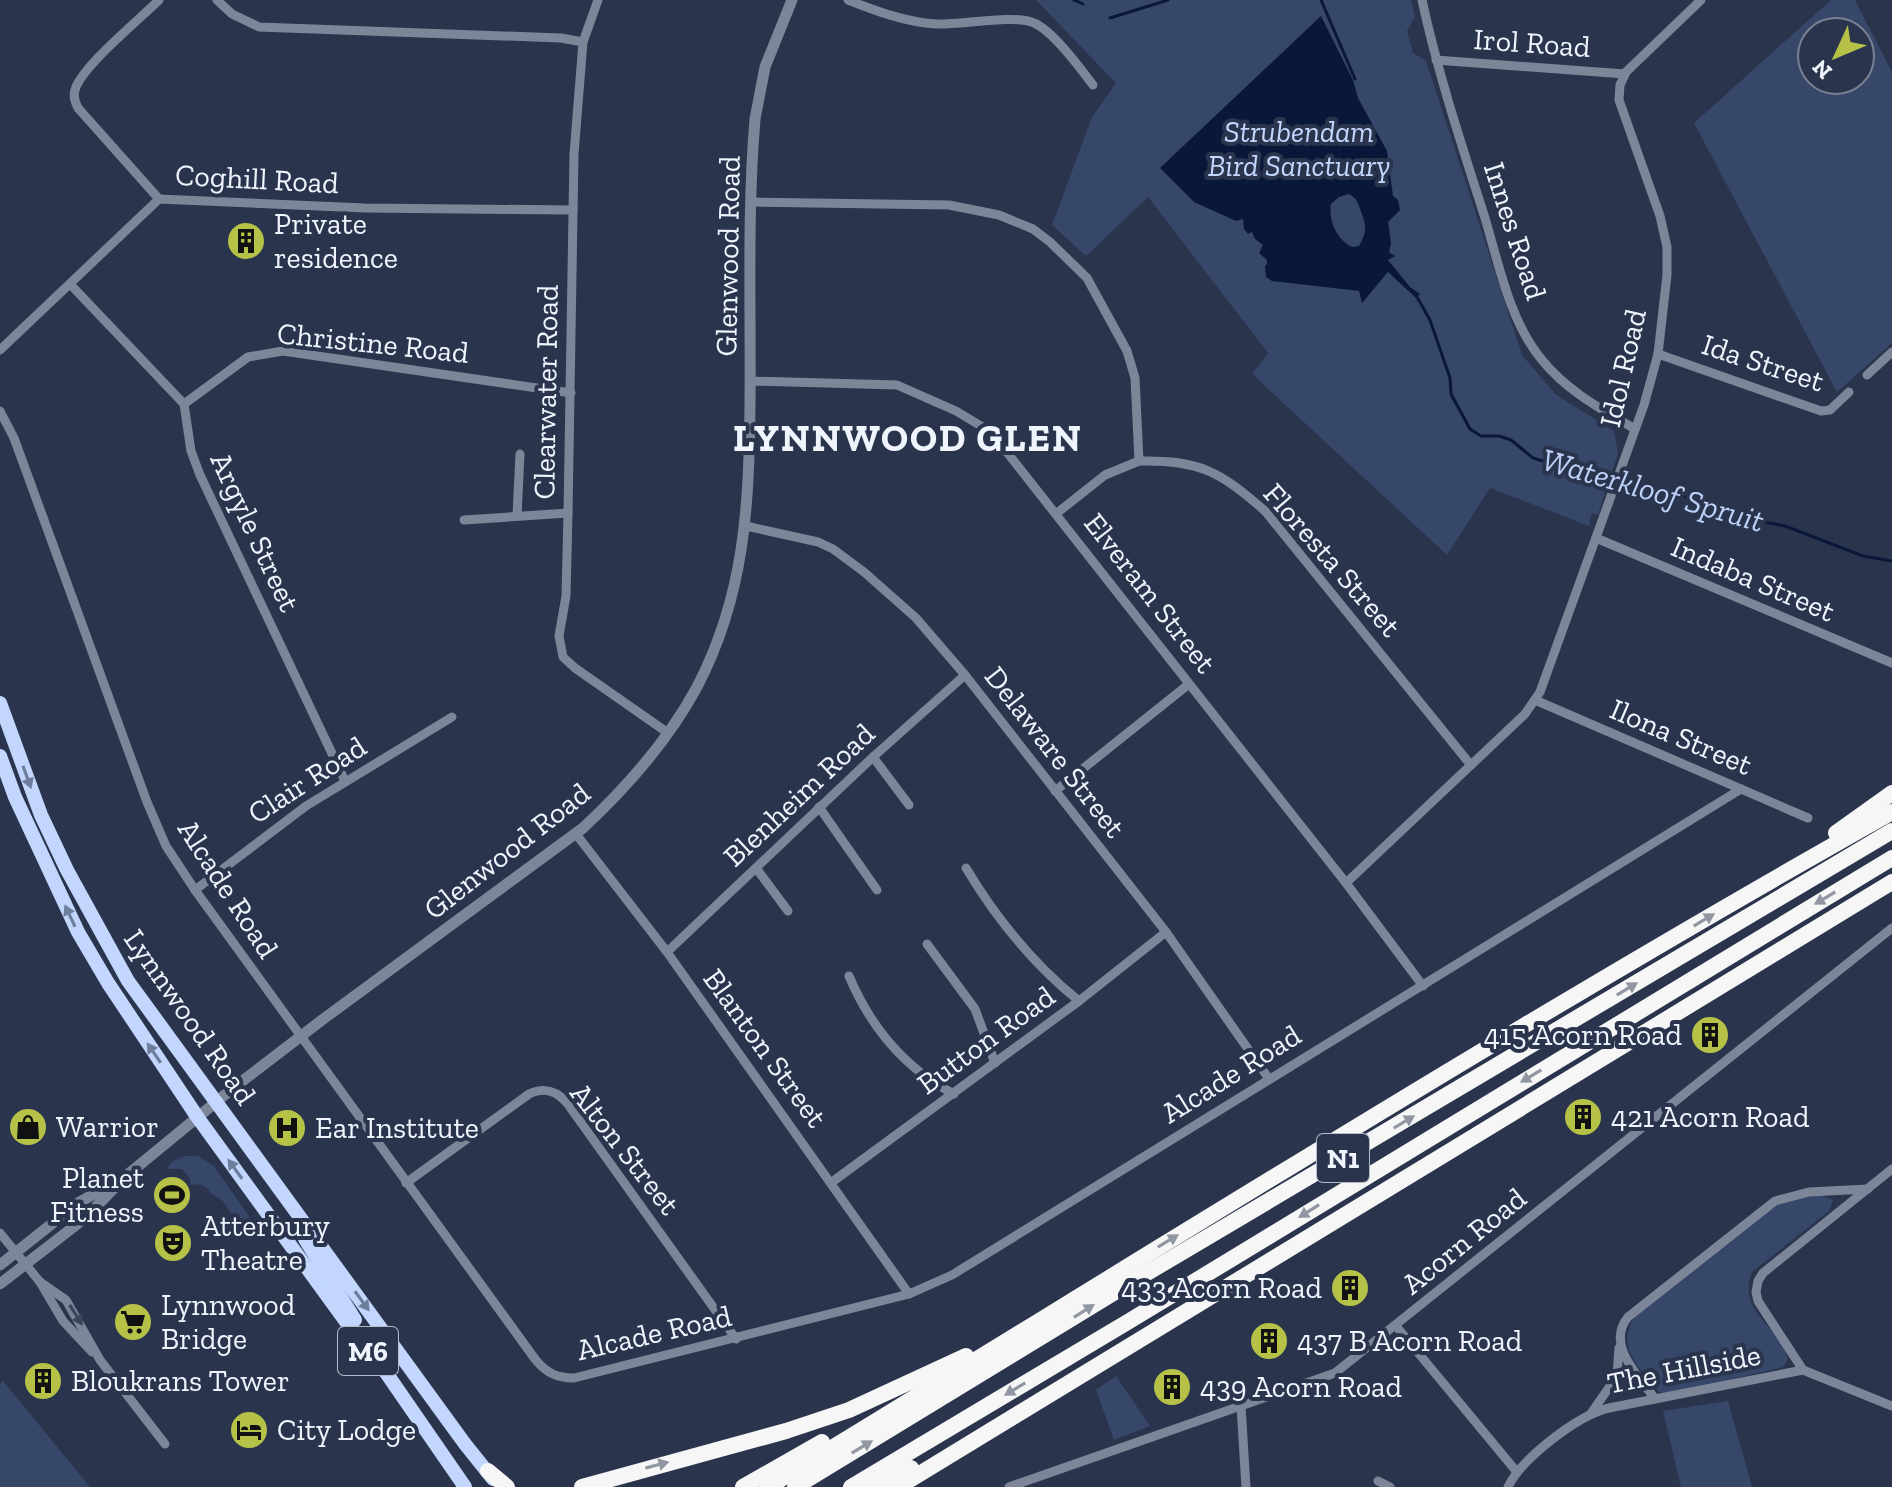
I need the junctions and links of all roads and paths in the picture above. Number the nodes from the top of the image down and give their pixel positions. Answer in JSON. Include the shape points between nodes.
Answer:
{"nodes":[{"id":1,"x":159,"y":0,"type":"edge"},
{"id":2,"x":217,"y":0,"type":"edge"},
{"id":3,"x":598,"y":0,"type":"edge"},
{"id":4,"x":792,"y":0,"type":"edge"},
{"id":5,"x":848,"y":0,"type":"edge"},
{"id":6,"x":1422,"y":0,"type":"edge"},
{"id":7,"x":1701,"y":0,"type":"edge"},
{"id":8,"x":583,"y":42,"type":"junction"},
{"id":9,"x":1436,"y":60,"type":"junction"},
{"id":10,"x":1625,"y":74,"type":"junction"},
{"id":11,"x":1093,"y":85,"type":"dead end"},
{"id":12,"x":159,"y":199,"type":"junction"},
{"id":13,"x":752,"y":202,"type":"junction"},
{"id":14,"x":573,"y":210,"type":"junction"},
{"id":15,"x":70,"y":284,"type":"junction"},
{"id":16,"x":0,"y":350,"type":"edge"},
{"id":17,"x":1892,"y":352,"type":"edge"},
{"id":18,"x":1658,"y":354,"type":"junction"},
{"id":19,"x":1867,"y":375,"type":"dead end"},
{"id":20,"x":750,"y":381,"type":"junction"},
{"id":21,"x":1849,"y":392,"type":"dead end"},
{"id":22,"x":571,"y":393,"type":"junction"},
{"id":23,"x":184,"y":404,"type":"junction"},
{"id":24,"x":0,"y":411,"type":"edge"},
{"id":25,"x":1635,"y":429,"type":"junction"},
{"id":26,"x":520,"y":454,"type":"dead end"},
{"id":27,"x":1139,"y":461,"type":"junction"},
{"id":28,"x":568,"y":513,"type":"junction"},
{"id":29,"x":1057,"y":513,"type":"junction"},
{"id":30,"x":517,"y":516,"type":"junction"},
{"id":31,"x":464,"y":520,"type":"dead end"},
{"id":32,"x":746,"y":526,"type":"junction"},
{"id":33,"x":1596,"y":538,"type":"junction"},
{"id":34,"x":1892,"y":663,"type":"edge"},
{"id":35,"x":965,"y":675,"type":"junction"},
{"id":36,"x":1189,"y":684,"type":"junction"},
{"id":37,"x":1535,"y":700,"type":"junction"},
{"id":38,"x":0,"y":703,"type":"edge"},
{"id":39,"x":452,"y":717,"type":"dead end"},
{"id":40,"x":668,"y":733,"type":"junction"},
{"id":41,"x":0,"y":756,"type":"edge"},
{"id":42,"x":873,"y":757,"type":"junction"},
{"id":43,"x":1470,"y":764,"type":"junction"},
{"id":44,"x":345,"y":781,"type":"junction"},
{"id":45,"x":1741,"y":789,"type":"junction"},
{"id":46,"x":1055,"y":791,"type":"junction"},
{"id":47,"x":1892,"y":793,"type":"edge"},
{"id":48,"x":909,"y":805,"type":"dead end"},
{"id":49,"x":819,"y":807,"type":"junction"},
{"id":50,"x":1892,"y":812,"type":"edge"},
{"id":51,"x":1808,"y":818,"type":"dead end"},
{"id":52,"x":1892,"y":831,"type":"edge"},
{"id":53,"x":576,"y":834,"type":"junction"},
{"id":54,"x":1892,"y":858,"type":"edge"},
{"id":55,"x":756,"y":868,"type":"junction"},
{"id":56,"x":966,"y":868,"type":"dead end"},
{"id":57,"x":1892,"y":882,"type":"edge"},
{"id":58,"x":1346,"y":883,"type":"junction"},
{"id":59,"x":1767,"y":883,"type":"junction"},
{"id":60,"x":195,"y":890,"type":"junction"},
{"id":61,"x":877,"y":890,"type":"dead end"},
{"id":62,"x":788,"y":911,"type":"dead end"},
{"id":63,"x":1892,"y":928,"type":"edge"},
{"id":64,"x":1166,"y":932,"type":"junction"},
{"id":65,"x":927,"y":944,"type":"dead end"},
{"id":66,"x":667,"y":952,"type":"junction"},
{"id":67,"x":849,"y":976,"type":"dead end"},
{"id":68,"x":1423,"y":986,"type":"junction"},
{"id":69,"x":1079,"y":1001,"type":"junction"},
{"id":70,"x":300,"y":1037,"type":"junction"},
{"id":71,"x":995,"y":1063,"type":"junction"},
{"id":72,"x":1269,"y":1079,"type":"junction"},
{"id":73,"x":954,"y":1094,"type":"junction"},
{"id":74,"x":217,"y":1102,"type":"junction"},
{"id":75,"x":198,"y":1118,"type":"junction"},
{"id":76,"x":1892,"y":1169,"type":"edge"},
{"id":77,"x":126,"y":1176,"type":"junction"},
{"id":78,"x":832,"y":1182,"type":"junction"},
{"id":79,"x":406,"y":1183,"type":"junction"},
{"id":80,"x":1868,"y":1189,"type":"junction"},
{"id":81,"x":0,"y":1233,"type":"edge"},
{"id":82,"x":16,"y":1252,"type":"junction"},
{"id":83,"x":26,"y":1264,"type":"junction"},
{"id":84,"x":0,"y":1265,"type":"edge"},
{"id":85,"x":1113,"y":1275,"type":"junction"},
{"id":86,"x":0,"y":1284,"type":"edge"},
{"id":87,"x":909,"y":1294,"type":"junction"},
{"id":88,"x":1396,"y":1326,"type":"junction"},
{"id":89,"x":736,"y":1339,"type":"junction"},
{"id":90,"x":1620,"y":1345,"type":"junction"},
{"id":91,"x":966,"y":1367,"type":"junction"},
{"id":92,"x":1803,"y":1370,"type":"junction"},
{"id":93,"x":387,"y":1374,"type":"junction"},
{"id":94,"x":1655,"y":1399,"type":"junction"},
{"id":95,"x":1241,"y":1406,"type":"junction"},
{"id":96,"x":1892,"y":1406,"type":"edge"},
{"id":97,"x":1030,"y":1408,"type":"junction"},
{"id":98,"x":1592,"y":1412,"type":"junction"},
{"id":99,"x":165,"y":1444,"type":"dead end"},
{"id":100,"x":1516,"y":1471,"type":"junction"},
{"id":101,"x":486,"y":1474,"type":"edge"},
{"id":102,"x":1378,"y":1481,"type":"dead end"},
{"id":103,"x":463,"y":1485,"type":"edge"},
{"id":104,"x":499,"y":1487,"type":"edge"},
{"id":105,"x":507,"y":1487,"type":"edge"},
{"id":106,"x":582,"y":1487,"type":"edge"},
{"id":107,"x":743,"y":1487,"type":"edge"},
{"id":108,"x":768,"y":1487,"type":"edge"},
{"id":109,"x":795,"y":1487,"type":"edge"},
{"id":110,"x":851,"y":1487,"type":"edge"},
{"id":111,"x":873,"y":1487,"type":"edge"},
{"id":112,"x":898,"y":1487,"type":"edge"},
{"id":113,"x":1009,"y":1487,"type":"edge"},
{"id":114,"x":1246,"y":1487,"type":"edge"},
{"id":115,"x":1390,"y":1487,"type":"edge"},
{"id":116,"x":1508,"y":1487,"type":"edge"}],
"edges":[{"from":1,"to":12,"type":"street","via":[[85,72],[74,98]]},
{"from":2,"to":8,"type":"street","via":[[244,21],[263,27]]},
{"from":3,"to":8,"type":"street","name":"Clearwater Road"},
{"from":4,"to":13,"type":"street","name":"Glenwood Road","via":[[759,92]]},
{"from":5,"to":11,"type":"street","via":[[929,23],[1031,22]]},
{"from":6,"to":9,"type":"street","name":"Innes Road"},
{"from":7,"to":10,"type":"street"},
{"from":8,"to":14,"type":"street","name":"Clearwater Road"},
{"from":9,"to":10,"type":"street","name":"Irol Road"},
{"from":9,"to":25,"type":"street","name":"Innes Road","via":[[1527,338],[1575,392]]},
{"from":10,"to":18,"type":"street","name":"Idol Road","via":[[1619,100],[1667,247]]},
{"from":12,"to":14,"type":"street","name":"Coghill Road"},
{"from":12,"to":15,"type":"street","name":"Coghill Road"},
{"from":13,"to":20,"type":"street","name":"Glenwood Road"},
{"from":13,"to":27,"type":"street","via":[[949,205],[999,215],[1033,229],[1091,283],[1127,351],[1135,374]]},
{"from":14,"to":22,"type":"street","name":"Clearwater Road"},
{"from":15,"to":16,"type":"street","name":"Coghill Road"},
{"from":15,"to":23,"type":"street"},
{"from":17,"to":19,"type":"street"},
{"from":18,"to":21,"type":"street","name":"Ida Street","via":[[1821,411],[1830,410]]},
{"from":18,"to":25,"type":"street","name":"Idol Road"},
{"from":20,"to":29,"type":"street","name":"Elveram Street","via":[[885,383],[923,394],[991,432]]},
{"from":20,"to":32,"type":"street","name":"Glenwood Road"},
{"from":22,"to":23,"type":"street","name":"Christine Road","via":[[283,351],[248,357]]},
{"from":22,"to":28,"type":"street","name":"Clearwater Road"},
{"from":23,"to":44,"type":"street","name":"Argyle Street","via":[[200,475]]},
{"from":24,"to":60,"type":"street","name":"Alcade Road","via":[[147,802],[166,846]]},
{"from":25,"to":33,"type":"street","name":"Idol Road"},
{"from":26,"to":30,"type":"street"},
{"from":27,"to":29,"type":"street","via":[[1105,475]]},
{"from":27,"to":43,"type":"street","name":"Floresta Street","via":[[1204,468],[1265,511]]},
{"from":28,"to":30,"type":"street"},
{"from":28,"to":40,"type":"street","name":"Clearwater Road","via":[[566,596],[559,636],[563,657]]},
{"from":29,"to":36,"type":"street","name":"Elveram Street"},
{"from":30,"to":31,"type":"street"},
{"from":32,"to":35,"type":"street","name":"Delaware Street","via":[[833,549],[899,602]]},
{"from":32,"to":40,"type":"street","name":"Glenwood Road","via":[[720,632],[697,688]]},
{"from":33,"to":34,"type":"street","name":"Indaba Street"},
{"from":33,"to":37,"type":"street","name":"Idol Road"},
{"from":35,"to":42,"type":"street","name":"Blenheim Road"},
{"from":35,"to":46,"type":"street","name":"Delaware Street"},
{"from":36,"to":46,"type":"street"},
{"from":36,"to":58,"type":"street","name":"Elveram Street"},
{"from":37,"to":43,"type":"street","name":"Idol Road"},
{"from":37,"to":45,"type":"street","name":"Ilona Street"},
{"from":38,"to":74,"type":"main road","name":"Lynnwood Road","number":"M6","one_way":true,"via":[[41,815],[101,934],[128,981]]},
{"from":39,"to":44,"type":"street","name":"Clair Road"},
{"from":40,"to":53,"type":"street","name":"Glenwood Road","via":[[616,797]]},
{"from":75,"to":41,"type":"main road","name":"Lynnwood Road","number":"M6","one_way":true,"via":[[78,932]]},
{"from":42,"to":48,"type":"street"},
{"from":42,"to":49,"type":"street","name":"Blenheim Road"},
{"from":43,"to":58,"type":"street","name":"Idol Road"},
{"from":44,"to":60,"type":"street","name":"Clair Road"},
{"from":45,"to":51,"type":"street","name":"Ilona Street"},
{"from":45,"to":68,"type":"street","name":"Alcade Road"},
{"from":46,"to":64,"type":"street","name":"Delaware Street"},
{"from":47,"to":59,"type":"highway"},
{"from":49,"to":55,"type":"street","name":"Blenheim Road"},
{"from":49,"to":61,"type":"street"},
{"from":50,"to":59,"type":"highway"},
{"from":109,"to":52,"type":"highway","number":"N1","one_way":true},
{"from":53,"to":66,"type":"street","name":"Blanton Street"},
{"from":53,"to":70,"type":"street","name":"Glenwood Road"},
{"from":54,"to":110,"type":"highway","number":"N1","one_way":true},
{"from":55,"to":62,"type":"street"},
{"from":55,"to":66,"type":"street","name":"Blenheim Road"},
{"from":56,"to":69,"type":"street","via":[[1009,931]]},
{"from":57,"to":97,"type":"highway"},
{"from":58,"to":68,"type":"street","name":"Elveram Street"},
{"from":85,"to":59,"type":"highway","one_way":true},
{"from":60,"to":70,"type":"street","name":"Alcade Road"},
{"from":63,"to":88,"type":"street","name":"Acorn Road"},
{"from":64,"to":69,"type":"street","name":"Button Road"},
{"from":64,"to":72,"type":"street","name":"Delaware Street"},
{"from":65,"to":71,"type":"street","via":[[975,1009]]},
{"from":66,"to":78,"type":"street","name":"Blanton Street"},
{"from":67,"to":73,"type":"street","via":[[889,1044],[908,1064]]},
{"from":68,"to":72,"type":"street","name":"Alcade Road"},
{"from":69,"to":71,"type":"street","name":"Button Road"},
{"from":70,"to":74,"type":"street","name":"Glenwood Road"},
{"from":70,"to":79,"type":"street","name":"Alcade Road"},
{"from":71,"to":73,"type":"street","name":"Button Road"},
{"from":72,"to":87,"type":"street","name":"Alcade Road","via":[[952,1275]]},
{"from":73,"to":78,"type":"street","name":"Button Road"},
{"from":74,"to":75,"type":"street","name":"Glenwood Road"},
{"from":74,"to":93,"type":"main road","via":[[222,1119],[318,1258]]},
{"from":74,"to":101,"type":"main road","name":"Lynnwood Road","number":"M6","one_way":true},
{"from":75,"to":77,"type":"street","name":"Glenwood Road"},
{"from":93,"to":75,"type":"main road","name":"Lynnwood Road","number":"M6","one_way":true},
{"from":76,"to":80,"type":"street"},
{"from":77,"to":82,"type":"street","via":[[78,1203]]},
{"from":77,"to":83,"type":"street","via":[[85,1218]]},
{"from":78,"to":87,"type":"street","name":"Blanton Street"},
{"from":79,"to":89,"type":"street","name":"Alcade Road","via":[[549,1373],[574,1378]]},
{"from":79,"to":89,"type":"street","name":"Alton Street","via":[[529,1094],[555,1092]]},
{"from":80,"to":90,"type":"street","via":[[1795,1194],[1766,1206],[1628,1317],[1619,1333]]},
{"from":80,"to":92,"type":"street","via":[[1758,1281],[1758,1301]]},
{"from":81,"to":82,"type":"street"},
{"from":82,"to":83,"type":"street"},
{"from":82,"to":84,"type":"street"},
{"from":83,"to":86,"type":"street"},
{"from":83,"to":99,"type":"street","via":[[40,1282],[66,1300],[100,1360]]},
{"from":85,"to":91,"type":"highway"},
{"from":106,"to":85,"type":"highway","one_way":true,"via":[[849,1410],[966,1356]]},
{"from":87,"to":89,"type":"street","name":"Alcade Road"},
{"from":88,"to":95,"type":"street","name":"Acorn Road","via":[[1335,1373]]},
{"from":88,"to":100,"type":"street"},
{"from":90,"to":94,"type":"street"},
{"from":90,"to":98,"type":"street","via":[[1617,1376]]},
{"from":91,"to":107,"type":"highway"},
{"from":91,"to":108,"type":"highway"},
{"from":92,"to":94,"type":"street","name":"The Hillside"},
{"from":92,"to":96,"type":"street","name":"The Hillside"},
{"from":93,"to":103,"type":"main road","name":"Lynnwood Road","number":"M6"},
{"from":94,"to":98,"type":"street","name":"The Hillside"},
{"from":95,"to":113,"type":"street","name":"Acorn Road"},
{"from":95,"to":114,"type":"street"},
{"from":97,"to":111,"type":"highway"},
{"from":97,"to":112,"type":"highway"},
{"from":98,"to":100,"type":"street","name":"The Hillside"},
{"from":100,"to":116,"type":"street","name":"The Hillside"},
{"from":101,"to":104,"type":"main road","name":"Lynnwood Road","number":"M6"},
{"from":101,"to":105,"type":"highway"},
{"from":102,"to":115,"type":"street"}]}
